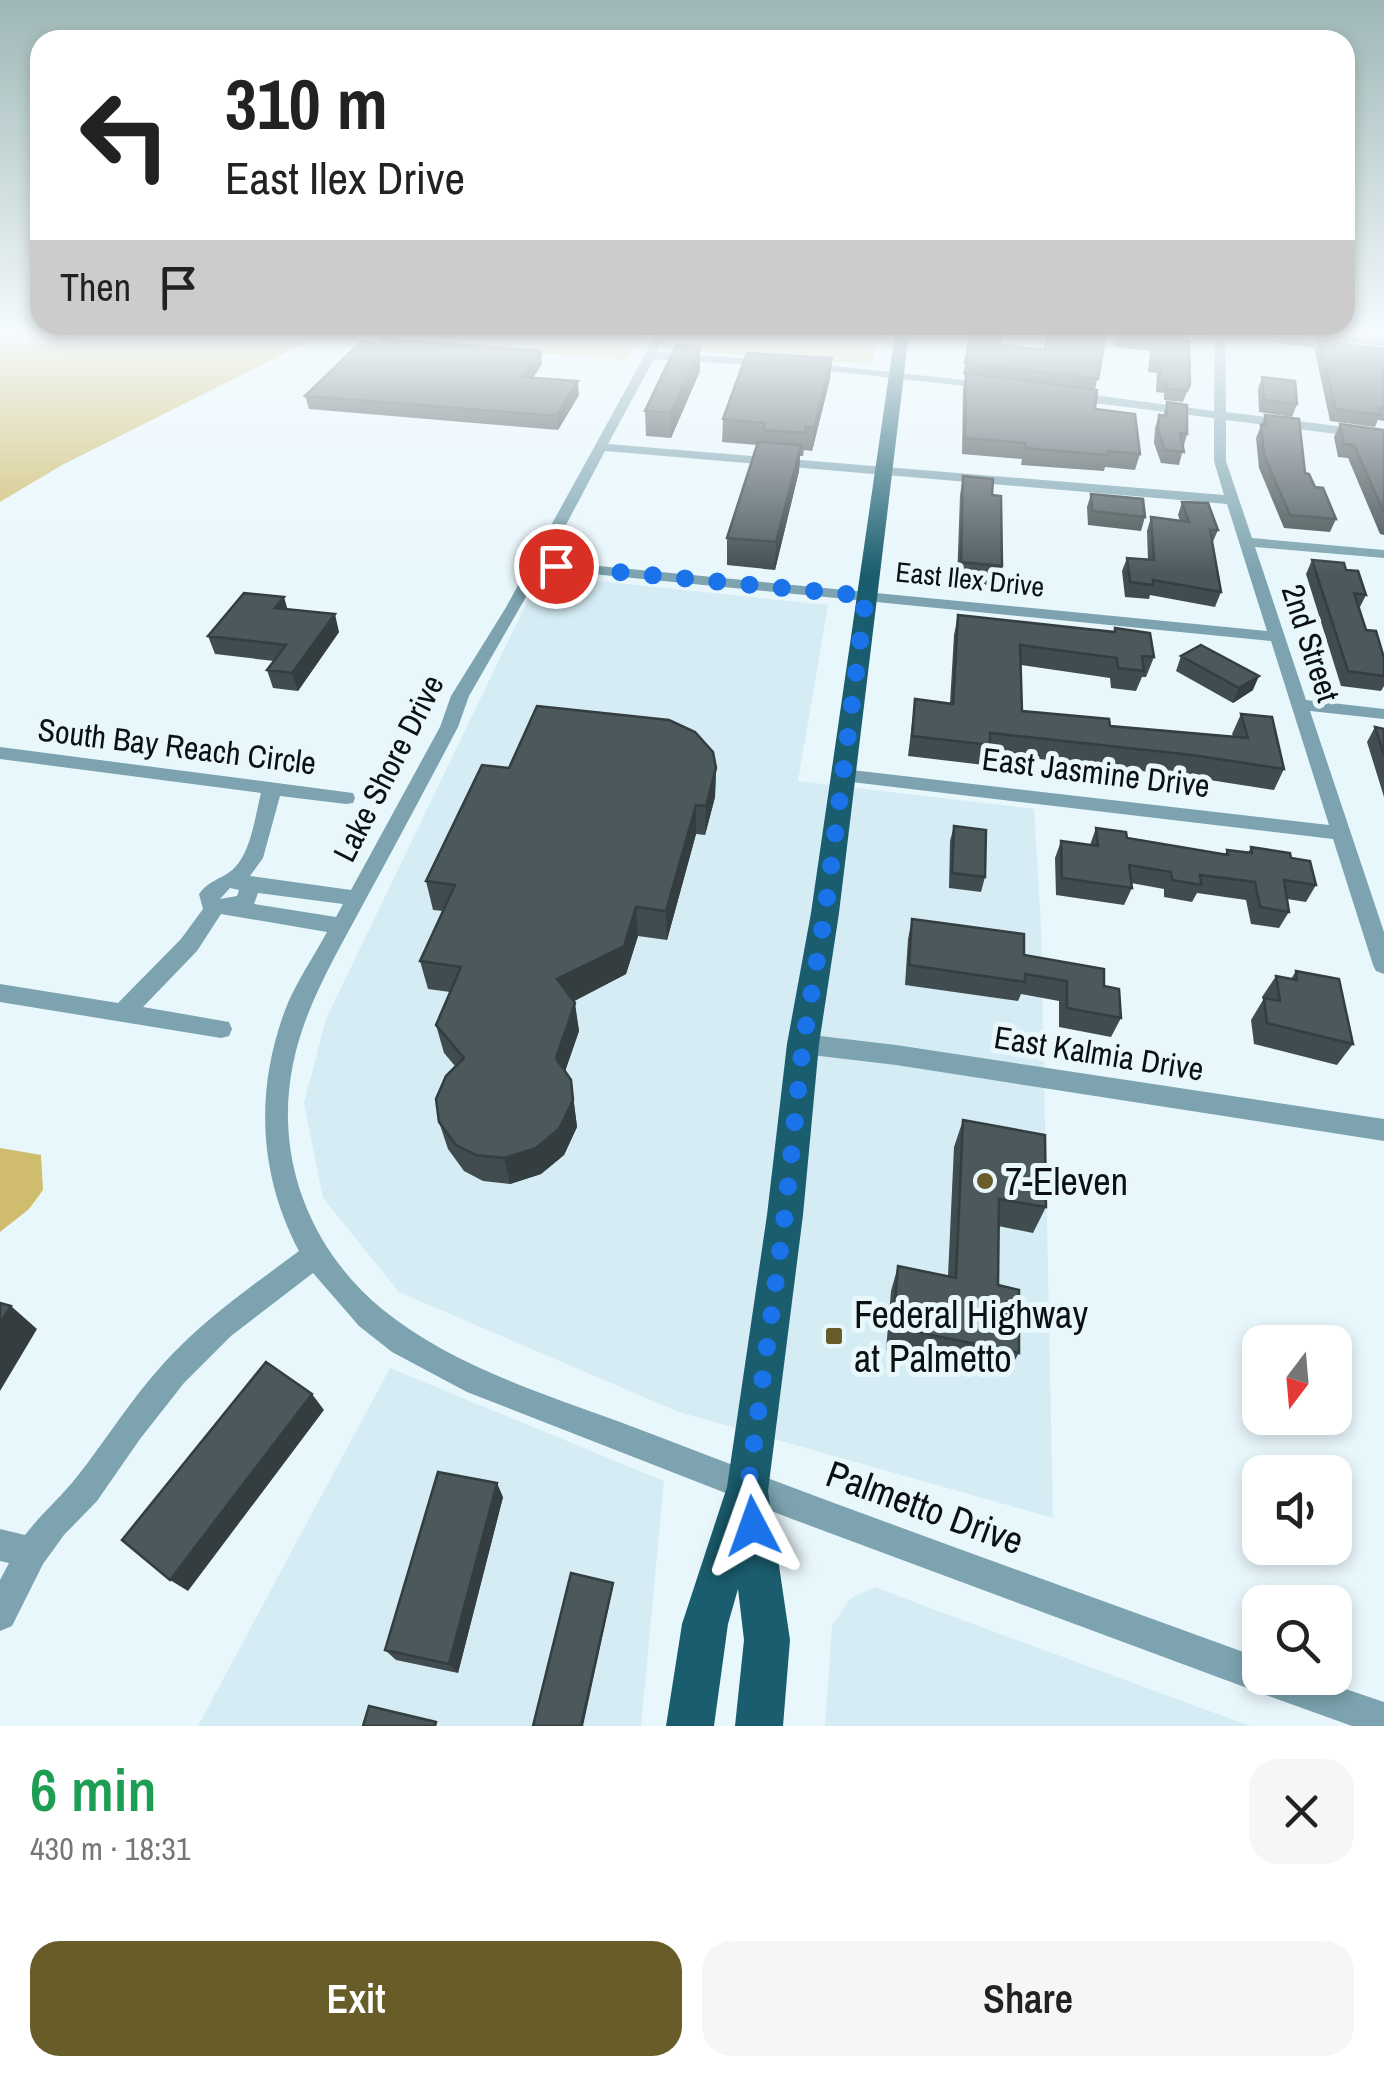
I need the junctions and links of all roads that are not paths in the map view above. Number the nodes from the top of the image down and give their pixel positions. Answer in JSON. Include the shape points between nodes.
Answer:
{"nodes":[{"id":1,"x":618,"y":414,"type":"edge"},
{"id":2,"x":890,"y":414,"type":"edge"},
{"id":3,"x":1209,"y":414,"type":"edge"},
{"id":4,"x":1220,"y":415,"type":"junction"},
{"id":5,"x":1384,"y":436,"type":"edge"},
{"id":6,"x":601,"y":446,"type":"junction"},
{"id":7,"x":883,"y":470,"type":"junction"},
{"id":8,"x":1233,"y":500,"type":"junction"},
{"id":9,"x":1247,"y":542,"type":"junction"},
{"id":10,"x":1384,"y":554,"type":"edge"},
{"id":11,"x":537,"y":564,"type":"junction"},
{"id":12,"x":866,"y":596,"type":"junction"},
{"id":13,"x":1278,"y":637,"type":"junction"},
{"id":14,"x":1300,"y":705,"type":"junction"},
{"id":15,"x":1384,"y":714,"type":"edge"},
{"id":16,"x":0,"y":753,"type":"edge"},
{"id":17,"x":843,"y":774,"type":"junction"},
{"id":18,"x":272,"y":789,"type":"junction"},
{"id":19,"x":346,"y":798,"type":"dead end"},
{"id":20,"x":1342,"y":834,"type":"junction"},
{"id":21,"x":242,"y":882,"type":"junction"},
{"id":22,"x":357,"y":898,"type":"junction"},
{"id":23,"x":222,"y":908,"type":"junction"},
{"id":24,"x":342,"y":926,"type":"junction"},
{"id":25,"x":1379,"y":937,"type":"edge"},
{"id":26,"x":1384,"y":965,"type":"edge"},
{"id":27,"x":0,"y":992,"type":"edge"},
{"id":28,"x":122,"y":1013,"type":"junction"},
{"id":29,"x":221,"y":1029,"type":"dead end"},
{"id":30,"x":803,"y":1044,"type":"junction"},
{"id":31,"x":1384,"y":1130,"type":"edge"},
{"id":32,"x":315,"y":1255,"type":"junction"},
{"id":33,"x":748,"y":1487,"type":"junction"},
{"id":34,"x":0,"y":1546,"type":"edge"},
{"id":35,"x":32,"y":1553,"type":"junction"},
{"id":36,"x":0,"y":1614,"type":"edge"},
{"id":37,"x":1242,"y":1668,"type":"edge"},
{"id":38,"x":1315,"y":1695,"type":"edge"},
{"id":39,"x":1384,"y":1720,"type":"edge"},
{"id":40,"x":690,"y":1726,"type":"edge"},
{"id":41,"x":758,"y":1726,"type":"edge"}],
"edges":[{"from":1,"to":6,"type":"street","name":"Lake Shore Drive"},
{"from":2,"to":7,"type":"main road"},
{"from":3,"to":4,"type":"street"},
{"from":4,"to":5,"type":"street"},
{"from":4,"to":8,"type":"street","name":"2nd Street","via":[[1220,461]]},
{"from":6,"to":7,"type":"street"},
{"from":6,"to":11,"type":"street","name":"Lake Shore Drive"},
{"from":7,"to":8,"type":"street"},
{"from":7,"to":12,"type":"main road"},
{"from":8,"to":9,"type":"street","name":"2nd Street"},
{"from":9,"to":10,"type":"street"},
{"from":9,"to":13,"type":"street","name":"2nd Street"},
{"from":11,"to":12,"type":"street","name":"East Ilex Drive"},
{"from":11,"to":22,"type":"street","name":"Lake Shore Drive","via":[[460,696]]},
{"from":12,"to":13,"type":"street","name":"East Ilex Drive"},
{"from":12,"to":17,"type":"main road"},
{"from":13,"to":14,"type":"street","name":"2nd Street"},
{"from":14,"to":15,"type":"street"},
{"from":14,"to":20,"type":"street","name":"2nd Street"},
{"from":16,"to":18,"type":"street","name":"South Bay Reach Circle"},
{"from":17,"to":20,"type":"street","name":"East Jasmine Drive"},
{"from":17,"to":30,"type":"main road"},
{"from":18,"to":19,"type":"street","name":"South Bay Reach Circle"},
{"from":18,"to":21,"type":"street"},
{"from":20,"to":25,"type":"street","name":"2nd Street"},
{"from":21,"to":22,"type":"street"},
{"from":21,"to":23,"type":"street","via":[[225,881],[212,890],[208,898]]},
{"from":22,"to":24,"type":"street","name":"Lake Shore Drive"},
{"from":23,"to":24,"type":"street"},
{"from":23,"to":28,"type":"street"},
{"from":24,"to":32,"type":"street","name":"Lake Shore Drive","via":[[296,1010],[276,1088],[280,1172]]},
{"from":25,"to":26,"type":"street","name":"2nd Street"},
{"from":27,"to":28,"type":"street"},
{"from":28,"to":29,"type":"street"},
{"from":30,"to":31,"type":"street","name":"East Kalmia Drive"},
{"from":30,"to":33,"type":"main road"},
{"from":32,"to":33,"type":"street","name":"Palmetto Drive","via":[[376,1323],[420,1353]]},
{"from":32,"to":35,"type":"street","via":[[221,1326],[174,1373]]},
{"from":33,"to":37,"type":"street","name":"Palmetto Drive"},
{"from":33,"to":40,"type":"main road","via":[[706,1624]]},
{"from":33,"to":41,"type":"main road","via":[[767,1640]]},
{"from":34,"to":35,"type":"street"},
{"from":35,"to":36,"type":"street"},
{"from":38,"to":39,"type":"street","name":"Palmetto Drive"}]}
